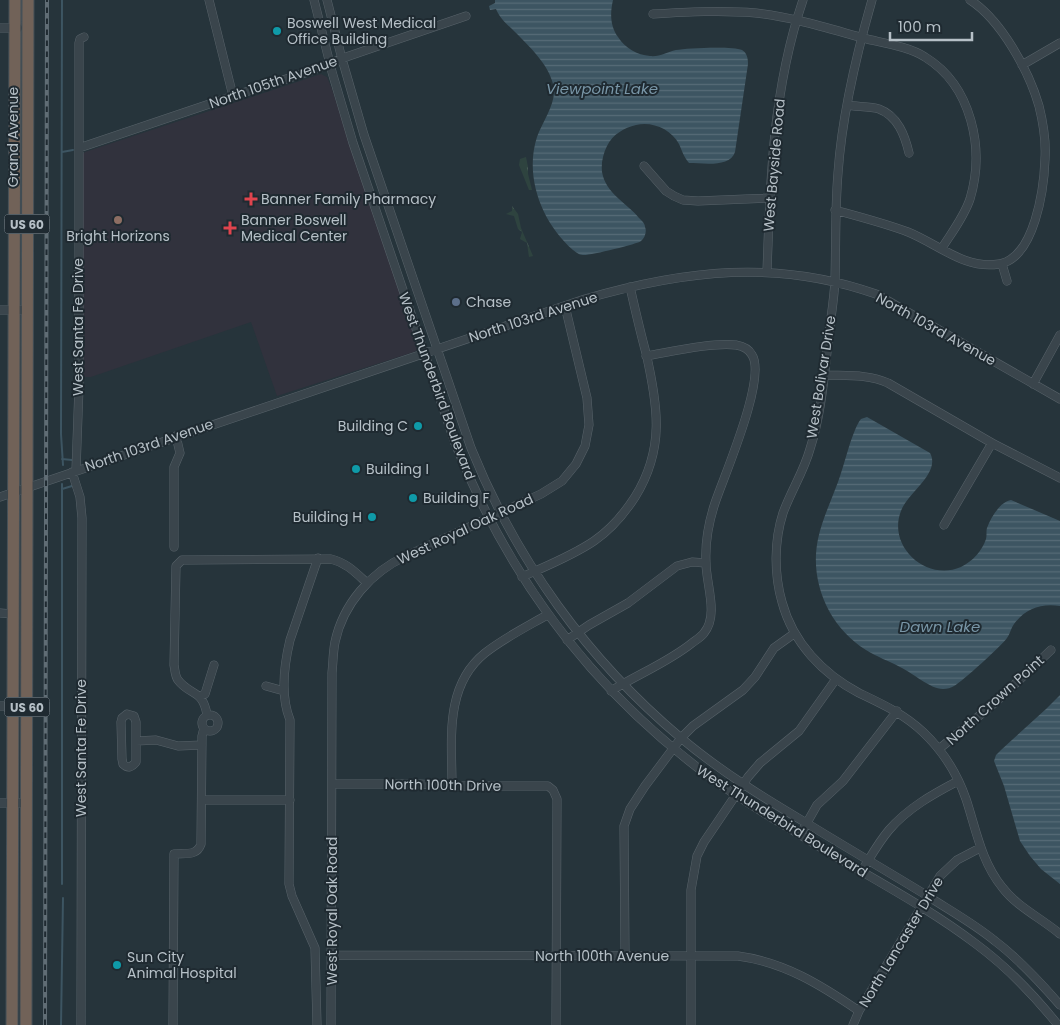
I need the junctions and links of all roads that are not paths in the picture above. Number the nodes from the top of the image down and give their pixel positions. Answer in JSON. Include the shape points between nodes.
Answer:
{"nodes":[{"id":1,"x":14,"y":0,"type":"edge"},
{"id":2,"x":28,"y":0,"type":"edge"},
{"id":3,"x":210,"y":0,"type":"edge"},
{"id":4,"x":314,"y":0,"type":"edge"},
{"id":5,"x":328,"y":0,"type":"edge"},
{"id":6,"x":803,"y":0,"type":"edge"},
{"id":7,"x":872,"y":0,"type":"edge"},
{"id":8,"x":970,"y":0,"type":"edge"},
{"id":9,"x":653,"y":14,"type":"dead end"},
{"id":10,"x":466,"y":16,"type":"dead end"},
{"id":11,"x":796,"y":20,"type":"junction"},
{"id":12,"x":0,"y":28,"type":"edge"},
{"id":13,"x":14,"y":28,"type":"junction"},
{"id":14,"x":28,"y":28,"type":"junction"},
{"id":15,"x":84,"y":37,"type":"dead end"},
{"id":16,"x":862,"y":37,"type":"junction"},
{"id":17,"x":1060,"y":43,"type":"edge"},
{"id":18,"x":342,"y":59,"type":"junction"},
{"id":19,"x":330,"y":64,"type":"junction"},
{"id":20,"x":1022,"y":65,"type":"junction"},
{"id":21,"x":233,"y":96,"type":"junction"},
{"id":22,"x":847,"y":105,"type":"junction"},
{"id":23,"x":79,"y":148,"type":"junction"},
{"id":24,"x":908,"y":154,"type":"dead end"},
{"id":25,"x":644,"y":166,"type":"dead end"},
{"id":26,"x":769,"y":198,"type":"junction"},
{"id":27,"x":836,"y":210,"type":"junction"},
{"id":28,"x":942,"y":248,"type":"junction"},
{"id":29,"x":1002,"y":264,"type":"junction"},
{"id":30,"x":767,"y":272,"type":"junction"},
{"id":31,"x":411,"y":274,"type":"junction"},
{"id":32,"x":398,"y":278,"type":"junction"},
{"id":33,"x":835,"y":281,"type":"junction"},
{"id":34,"x":1007,"y":281,"type":"dead end"},
{"id":35,"x":630,"y":286,"type":"junction"},
{"id":36,"x":565,"y":306,"type":"junction"},
{"id":37,"x":0,"y":310,"type":"edge"},
{"id":38,"x":13,"y":310,"type":"junction"},
{"id":39,"x":27,"y":310,"type":"junction"},
{"id":40,"x":1060,"y":335,"type":"edge"},
{"id":41,"x":437,"y":349,"type":"junction"},
{"id":42,"x":424,"y":354,"type":"junction"},
{"id":43,"x":646,"y":356,"type":"junction"},
{"id":44,"x":824,"y":375,"type":"junction"},
{"id":45,"x":1032,"y":384,"type":"junction"},
{"id":46,"x":1060,"y":398,"type":"edge"},
{"id":47,"x":176,"y":436,"type":"junction"},
{"id":48,"x":992,"y":443,"type":"junction"},
{"id":49,"x":476,"y":460,"type":"junction"},
{"id":50,"x":464,"y":465,"type":"junction"},
{"id":51,"x":74,"y":471,"type":"junction"},
{"id":52,"x":1060,"y":478,"type":"edge"},
{"id":53,"x":27,"y":487,"type":"junction"},
{"id":54,"x":14,"y":492,"type":"junction"},
{"id":55,"x":0,"y":496,"type":"edge"},
{"id":56,"x":500,"y":512,"type":"junction"},
{"id":57,"x":488,"y":518,"type":"junction"},
{"id":58,"x":944,"y":525,"type":"dead end"},
{"id":59,"x":174,"y":547,"type":"dead end"},
{"id":60,"x":318,"y":558,"type":"junction"},
{"id":61,"x":706,"y":563,"type":"junction"},
{"id":62,"x":534,"y":571,"type":"junction"},
{"id":63,"x":522,"y":577,"type":"junction"},
{"id":64,"x":367,"y":583,"type":"junction"},
{"id":65,"x":0,"y":613,"type":"edge"},
{"id":66,"x":13,"y":614,"type":"junction"},
{"id":67,"x":548,"y":614,"type":"junction"},
{"id":68,"x":578,"y":632,"type":"junction"},
{"id":69,"x":795,"y":633,"type":"junction"},
{"id":70,"x":567,"y":640,"type":"junction"},
{"id":71,"x":1051,"y":650,"type":"dead end"},
{"id":72,"x":214,"y":665,"type":"dead end"},
{"id":73,"x":836,"y":679,"type":"junction"},
{"id":74,"x":623,"y":684,"type":"junction"},
{"id":75,"x":266,"y":686,"type":"dead end"},
{"id":76,"x":284,"y":691,"type":"junction"},
{"id":77,"x":611,"y":691,"type":"junction"},
{"id":78,"x":200,"y":696,"type":"junction"},
{"id":79,"x":0,"y":706,"type":"edge"},
{"id":80,"x":13,"y":706,"type":"junction"},
{"id":81,"x":897,"y":711,"type":"junction"},
{"id":82,"x":208,"y":715,"type":"junction"},
{"id":83,"x":204,"y":728,"type":"junction"},
{"id":84,"x":681,"y":738,"type":"junction"},
{"id":85,"x":136,"y":741,"type":"junction"},
{"id":86,"x":202,"y":745,"type":"junction"},
{"id":87,"x":673,"y":748,"type":"junction"},
{"id":88,"x":939,"y":749,"type":"junction"},
{"id":89,"x":958,"y":781,"type":"junction"},
{"id":90,"x":332,"y":784,"type":"junction"},
{"id":91,"x":743,"y":784,"type":"junction"},
{"id":92,"x":452,"y":786,"type":"junction"},
{"id":93,"x":735,"y":794,"type":"junction"},
{"id":94,"x":202,"y":800,"type":"junction"},
{"id":95,"x":290,"y":800,"type":"junction"},
{"id":96,"x":0,"y":803,"type":"edge"},
{"id":97,"x":13,"y":803,"type":"junction"},
{"id":98,"x":26,"y":803,"type":"junction"},
{"id":99,"x":807,"y":823,"type":"junction"},
{"id":100,"x":800,"y":835,"type":"junction"},
{"id":101,"x":980,"y":848,"type":"junction"},
{"id":102,"x":868,"y":860,"type":"junction"},
{"id":103,"x":861,"y":872,"type":"junction"},
{"id":104,"x":927,"y":896,"type":"junction"},
{"id":105,"x":920,"y":907,"type":"junction"},
{"id":106,"x":1060,"y":934,"type":"edge"},
{"id":107,"x":331,"y":954,"type":"junction"},
{"id":108,"x":625,"y":955,"type":"junction"},
{"id":109,"x":555,"y":956,"type":"junction"},
{"id":110,"x":690,"y":956,"type":"junction"},
{"id":111,"x":1060,"y":1005,"type":"edge"},
{"id":112,"x":859,"y":1010,"type":"junction"},
{"id":113,"x":12,"y":1025,"type":"edge"},
{"id":114,"x":26,"y":1025,"type":"edge"},
{"id":115,"x":81,"y":1025,"type":"edge"},
{"id":116,"x":173,"y":1025,"type":"edge"},
{"id":117,"x":317,"y":1025,"type":"edge"},
{"id":118,"x":331,"y":1025,"type":"edge"},
{"id":119,"x":556,"y":1025,"type":"edge"},
{"id":120,"x":691,"y":1025,"type":"edge"},
{"id":121,"x":853,"y":1025,"type":"edge"},
{"id":122,"x":1058,"y":1025,"type":"edge"}],
"edges":[{"from":1,"to":13,"type":"highway","name":"Grand Avenue","number":"US 60"},
{"from":2,"to":14,"type":"highway","name":"Grand Avenue","number":"US 60"},
{"from":3,"to":21,"type":"street"},
{"from":4,"to":19,"type":"street","name":"West Thunderbird Boulevard"},
{"from":5,"to":18,"type":"street","name":"West Thunderbird Boulevard"},
{"from":6,"to":11,"type":"street","name":"West Bayside Road"},
{"from":7,"to":16,"type":"street","name":"West Bolivar Drive"},
{"from":8,"to":20,"type":"street","via":[[981,7],[993,22]]},
{"from":9,"to":11,"type":"street","via":[[726,11]]},
{"from":10,"to":18,"type":"street","name":"North 105th Avenue"},
{"from":11,"to":16,"type":"street"},
{"from":11,"to":26,"type":"street","name":"West Bayside Road","via":[[776,117]]},
{"from":12,"to":13,"type":"street"},
{"from":13,"to":14,"type":"street"},
{"from":13,"to":38,"type":"highway","name":"Grand Avenue","number":"US 60"},
{"from":14,"to":39,"type":"highway","name":"Grand Avenue","number":"US 60"},
{"from":15,"to":23,"type":"street","name":"West Santa Fe Drive","via":[[79,42]]},
{"from":16,"to":22,"type":"street","name":"West Bolivar Drive"},
{"from":16,"to":28,"type":"street","via":[[924,56],[956,86],[968,111],[977,156],[975,174],[967,206]]},
{"from":17,"to":20,"type":"street"},
{"from":18,"to":19,"type":"street","name":"North 105th Avenue"},
{"from":18,"to":31,"type":"street","name":"West Thunderbird Boulevard"},
{"from":19,"to":21,"type":"street","name":"North 105th Avenue"},
{"from":19,"to":32,"type":"street","name":"West Thunderbird Boulevard"},
{"from":20,"to":29,"type":"street","via":[[1039,107],[1045,158],[1030,236],[1022,249]]},
{"from":21,"to":23,"type":"street","name":"North 105th Avenue"},
{"from":22,"to":24,"type":"street","via":[[879,109],[896,121],[905,136]]},
{"from":22,"to":27,"type":"street","name":"West Bolivar Drive"},
{"from":23,"to":51,"type":"street","name":"West Santa Fe Drive","via":[[79,387]]},
{"from":25,"to":26,"type":"street","via":[[666,191],[682,200]]},
{"from":26,"to":30,"type":"street","name":"West Bayside Road"},
{"from":27,"to":28,"type":"street","via":[[882,222]]},
{"from":27,"to":33,"type":"street","name":"West Bolivar Drive"},
{"from":28,"to":29,"type":"street","via":[[981,266]]},
{"from":29,"to":34,"type":"street"},
{"from":30,"to":33,"type":"street","name":"North 103rd Avenue"},
{"from":30,"to":35,"type":"street","name":"North 103rd Avenue","via":[[696,275]]},
{"from":31,"to":32,"type":"street"},
{"from":31,"to":41,"type":"street","name":"West Thunderbird Boulevard"},
{"from":32,"to":42,"type":"street","name":"West Thunderbird Boulevard"},
{"from":33,"to":44,"type":"street","name":"West Bolivar Drive"},
{"from":33,"to":45,"type":"street","name":"North 103rd Avenue","via":[[876,294]]},
{"from":35,"to":36,"type":"street","name":"North 103rd Avenue"},
{"from":35,"to":43,"type":"street"},
{"from":36,"to":41,"type":"street","name":"North 103rd Avenue"},
{"from":36,"to":56,"type":"street","name":"West Royal Oak Road","via":[[586,398],[589,425],[585,446],[562,481]]},
{"from":37,"to":38,"type":"street"},
{"from":38,"to":39,"type":"street"},
{"from":38,"to":54,"type":"highway","name":"Grand Avenue","number":"US 60"},
{"from":39,"to":53,"type":"highway","name":"Grand Avenue","number":"US 60"},
{"from":40,"to":45,"type":"street"},
{"from":41,"to":42,"type":"street","name":"North 103rd Avenue"},
{"from":41,"to":49,"type":"street","name":"West Thunderbird Boulevard"},
{"from":42,"to":47,"type":"street","name":"North 103rd Avenue"},
{"from":42,"to":50,"type":"street","name":"West Thunderbird Boulevard"},
{"from":43,"to":61,"type":"street","via":[[700,347],[738,345],[752,354],[755,362],[752,391],[741,433],[714,505]]},
{"from":43,"to":62,"type":"street","via":[[655,394],[657,431],[652,458],[641,486],[625,512],[602,535],[576,552]]},
{"from":44,"to":48,"type":"street","via":[[877,378]]},
{"from":44,"to":69,"type":"street","name":"West Bolivar Drive","via":[[810,450],[783,513],[778,537],[777,579],[781,601]]},
{"from":45,"to":46,"type":"street","name":"North 103rd Avenue"},
{"from":47,"to":51,"type":"street","name":"North 103rd Avenue"},
{"from":47,"to":59,"type":"street","via":[[180,453],[174,467]]},
{"from":48,"to":52,"type":"street"},
{"from":48,"to":58,"type":"street"},
{"from":49,"to":50,"type":"street"},
{"from":49,"to":56,"type":"street","name":"West Thunderbird Boulevard"},
{"from":50,"to":57,"type":"street","name":"West Thunderbird Boulevard"},
{"from":51,"to":53,"type":"street","name":"North 103rd Avenue"},
{"from":51,"to":115,"type":"street","name":"West Santa Fe Drive","via":[[82,518]]},
{"from":53,"to":54,"type":"street","name":"North 103rd Avenue"},
{"from":53,"to":98,"type":"highway","name":"Grand Avenue","number":"US 60"},
{"from":54,"to":55,"type":"street","name":"North 103rd Avenue"},
{"from":54,"to":66,"type":"highway","name":"Grand Avenue","number":"US 60"},
{"from":56,"to":57,"type":"street","name":"West Royal Oak Road"},
{"from":56,"to":62,"type":"street","name":"West Thunderbird Boulevard"},
{"from":57,"to":63,"type":"street","name":"West Thunderbird Boulevard"},
{"from":57,"to":64,"type":"street","name":"West Royal Oak Road","via":[[399,559]]},
{"from":60,"to":64,"type":"street","via":[[341,562]]},
{"from":60,"to":76,"type":"street","via":[[287,650]]},
{"from":60,"to":78,"type":"street","via":[[182,560],[176,566],[174,665],[178,679]]},
{"from":61,"to":68,"type":"street","via":[[677,566],[628,603]]},
{"from":61,"to":74,"type":"street","via":[[710,619],[704,633],[670,659]]},
{"from":62,"to":63,"type":"street"},
{"from":62,"to":68,"type":"street","name":"West Thunderbird Boulevard"},
{"from":63,"to":67,"type":"street","name":"West Thunderbird Boulevard"},
{"from":64,"to":90,"type":"street","name":"West Royal Oak Road","via":[[347,611],[335,643]]},
{"from":65,"to":66,"type":"street"},
{"from":66,"to":80,"type":"highway","name":"Grand Avenue","number":"US 60"},
{"from":67,"to":70,"type":"street","name":"West Thunderbird Boulevard"},
{"from":67,"to":92,"type":"street","via":[[486,652],[462,680],[454,706]]},
{"from":68,"to":70,"type":"street"},
{"from":68,"to":74,"type":"street","name":"West Thunderbird Boulevard"},
{"from":69,"to":73,"type":"street","name":"West Bolivar Drive","via":[[814,660]]},
{"from":69,"to":84,"type":"street","via":[[774,648],[743,690]]},
{"from":70,"to":77,"type":"street","name":"West Thunderbird Boulevard"},
{"from":71,"to":88,"type":"street","name":"North Crown Point"},
{"from":72,"to":78,"type":"street","via":[[205,694]]},
{"from":73,"to":81,"type":"street","name":"West Bolivar Drive"},
{"from":73,"to":91,"type":"street","via":[[799,731],[760,763]]},
{"from":74,"to":77,"type":"street"},
{"from":74,"to":84,"type":"street","name":"West Thunderbird Boulevard"},
{"from":75,"to":76,"type":"street"},
{"from":76,"to":95,"type":"street","via":[[290,720]]},
{"from":77,"to":87,"type":"street","name":"West Thunderbird Boulevard"},
{"from":78,"to":82,"type":"street"},
{"from":79,"to":80,"type":"street"},
{"from":80,"to":97,"type":"highway","name":"Grand Avenue","number":"US 60"},
{"from":81,"to":88,"type":"street","name":"West Bolivar Drive"},
{"from":81,"to":99,"type":"street","via":[[843,782],[817,804]]},
{"from":82,"to":83,"type":"street","via":[[202,721]]},
{"from":82,"to":83,"type":"street","via":[[215,716],[218,724],[211,731]]},
{"from":83,"to":86,"type":"street"},
{"from":84,"to":87,"type":"street"},
{"from":84,"to":91,"type":"street","name":"West Thunderbird Boulevard"},
{"from":85,"to":85,"type":"street","via":[[135,719],[132,715],[124,716],[121,722],[125,766],[132,767],[136,762]]},
{"from":85,"to":86,"type":"street"},
{"from":86,"to":94,"type":"street"},
{"from":87,"to":93,"type":"street","name":"West Thunderbird Boulevard"},
{"from":87,"to":108,"type":"street","via":[[630,809],[624,826]]},
{"from":88,"to":89,"type":"street","name":"West Bolivar Drive"},
{"from":89,"to":101,"type":"street","name":"West Bolivar Drive"},
{"from":89,"to":102,"type":"street","via":[[931,795],[904,815]]},
{"from":90,"to":92,"type":"street","name":"North 100th Drive"},
{"from":90,"to":107,"type":"street","name":"West Royal Oak Road"},
{"from":91,"to":93,"type":"street"},
{"from":91,"to":99,"type":"street","name":"West Thunderbird Boulevard"},
{"from":92,"to":109,"type":"street","name":"North 100th Drive","via":[[548,786],[553,790],[557,799]]},
{"from":93,"to":100,"type":"street","name":"West Thunderbird Boulevard"},
{"from":93,"to":110,"type":"street","via":[[704,842],[694,866]]},
{"from":94,"to":95,"type":"street"},
{"from":94,"to":116,"type":"street","via":[[199,850],[174,854]]},
{"from":95,"to":117,"type":"street","via":[[290,884],[292,896],[315,948]]},
{"from":96,"to":97,"type":"street"},
{"from":97,"to":98,"type":"street"},
{"from":97,"to":113,"type":"highway","name":"Grand Avenue","number":"US 60"},
{"from":98,"to":114,"type":"highway","name":"Grand Avenue","number":"US 60"},
{"from":99,"to":100,"type":"street"},
{"from":99,"to":102,"type":"street","name":"West Thunderbird Boulevard"},
{"from":100,"to":103,"type":"street","name":"West Thunderbird Boulevard"},
{"from":101,"to":104,"type":"street","name":"North Lancaster Drive","via":[[948,867]]},
{"from":101,"to":106,"type":"street","name":"West Bolivar Drive","via":[[1002,887]]},
{"from":102,"to":103,"type":"street"},
{"from":102,"to":104,"type":"street","name":"West Thunderbird Boulevard"},
{"from":103,"to":105,"type":"street","name":"West Thunderbird Boulevard"},
{"from":104,"to":105,"type":"street","name":"North Lancaster Drive"},
{"from":104,"to":111,"type":"street","name":"West Thunderbird Boulevard","via":[[996,942]]},
{"from":105,"to":112,"type":"street","name":"North Lancaster Drive"},
{"from":105,"to":122,"type":"street","name":"West Thunderbird Boulevard","via":[[996,960]]},
{"from":107,"to":109,"type":"street","name":"North 100th Avenue"},
{"from":107,"to":118,"type":"street","name":"West Royal Oak Road"},
{"from":108,"to":109,"type":"street","name":"North 100th Avenue"},
{"from":108,"to":110,"type":"street","name":"North 100th Avenue"},
{"from":109,"to":119,"type":"street"},
{"from":110,"to":112,"type":"street","name":"North 100th Avenue","via":[[759,959],[799,974]]},
{"from":110,"to":120,"type":"street"},
{"from":112,"to":121,"type":"street","name":"North Lancaster Drive"}]}
